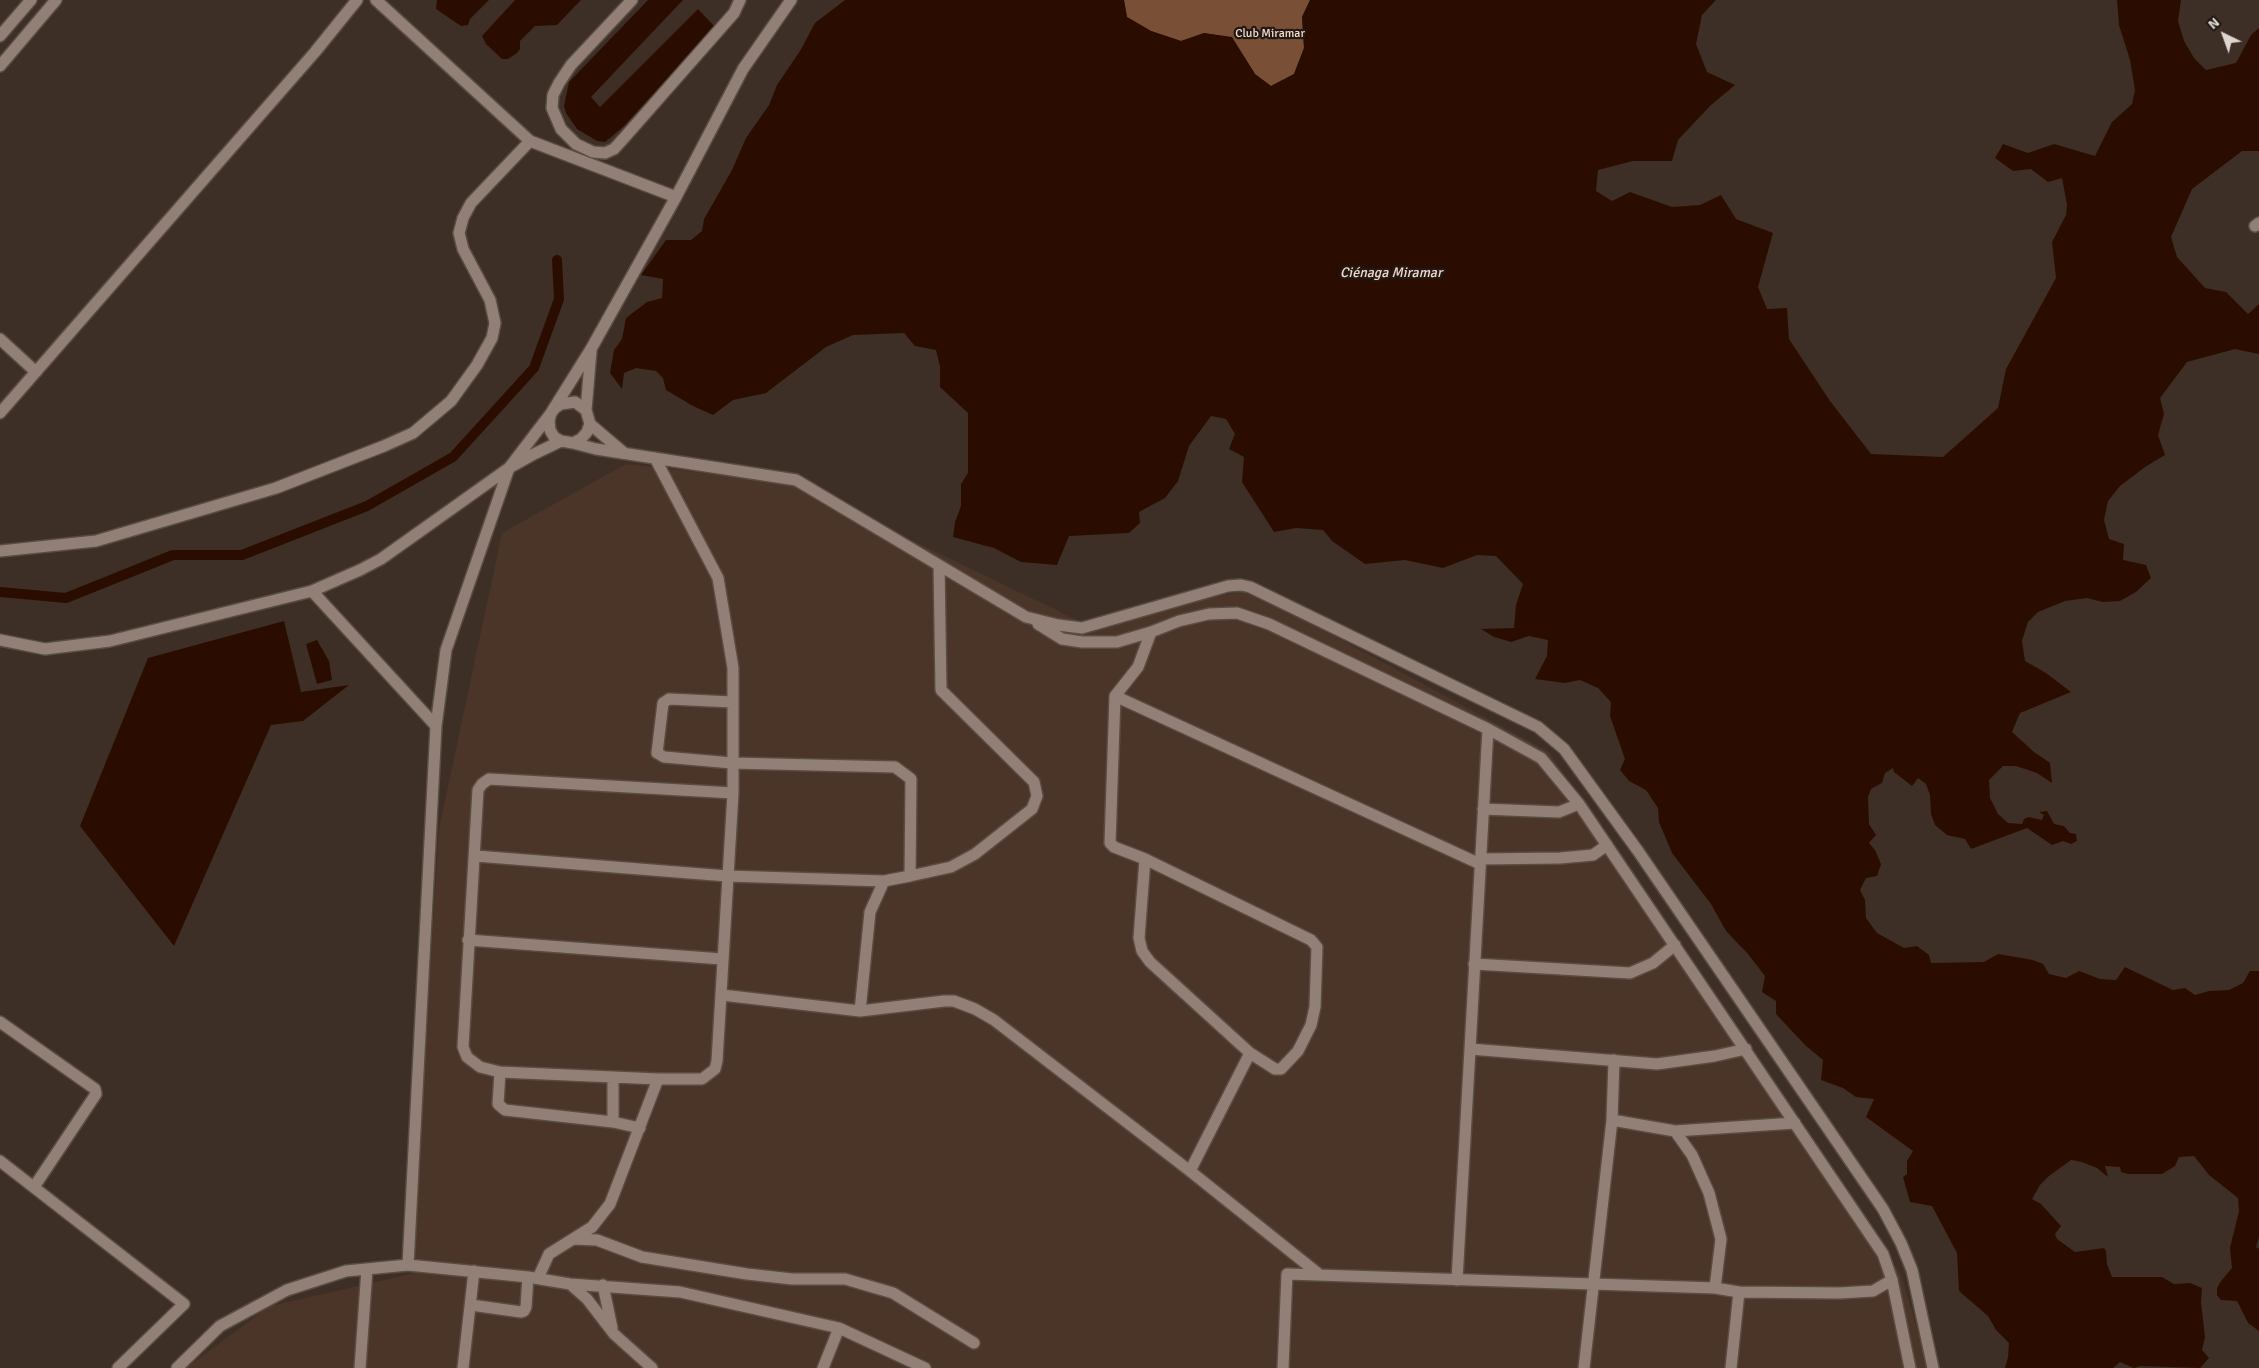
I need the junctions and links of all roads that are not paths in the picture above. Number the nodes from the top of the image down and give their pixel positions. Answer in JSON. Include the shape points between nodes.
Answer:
{"nodes":[{"id":1,"x":32,"y":0,"type":"edge"},
{"id":2,"x":56,"y":0,"type":"edge"},
{"id":3,"x":357,"y":0,"type":"edge"},
{"id":4,"x":376,"y":0,"type":"edge"},
{"id":5,"x":632,"y":0,"type":"edge"},
{"id":6,"x":740,"y":0,"type":"edge"},
{"id":7,"x":791,"y":0,"type":"edge"},
{"id":8,"x":0,"y":36,"type":"edge"},
{"id":9,"x":0,"y":66,"type":"edge"},
{"id":10,"x":530,"y":140,"type":"junction"},
{"id":11,"x":676,"y":197,"type":"junction"},
{"id":12,"x":0,"y":339,"type":"edge"},
{"id":13,"x":591,"y":349,"type":"junction"},
{"id":14,"x":36,"y":372,"type":"junction"},
{"id":15,"x":586,"y":410,"type":"junction"},
{"id":16,"x":0,"y":413,"type":"edge"},
{"id":17,"x":551,"y":413,"type":"junction"},
{"id":18,"x":590,"y":424,"type":"junction"},
{"id":19,"x":567,"y":442,"type":"junction"},
{"id":20,"x":625,"y":454,"type":"junction"},
{"id":21,"x":655,"y":458,"type":"junction"},
{"id":22,"x":509,"y":468,"type":"junction"},
{"id":23,"x":0,"y":551,"type":"edge"},
{"id":24,"x":939,"y":565,"type":"junction"},
{"id":25,"x":312,"y":591,"type":"junction"},
{"id":26,"x":1026,"y":616,"type":"junction"},
{"id":27,"x":1151,"y":632,"type":"junction"},
{"id":28,"x":0,"y":640,"type":"edge"},
{"id":29,"x":1115,"y":696,"type":"junction"},
{"id":30,"x":732,"y":702,"type":"junction"},
{"id":31,"x":436,"y":726,"type":"junction"},
{"id":32,"x":1488,"y":729,"type":"junction"},
{"id":33,"x":732,"y":763,"type":"junction"},
{"id":34,"x":733,"y":793,"type":"junction"},
{"id":35,"x":1580,"y":804,"type":"junction"},
{"id":36,"x":1483,"y":809,"type":"junction"},
{"id":37,"x":1607,"y":845,"type":"junction"},
{"id":38,"x":476,"y":856,"type":"junction"},
{"id":39,"x":1145,"y":859,"type":"junction"},
{"id":40,"x":1480,"y":861,"type":"junction"},
{"id":41,"x":727,"y":876,"type":"junction"},
{"id":42,"x":910,"y":876,"type":"junction"},
{"id":43,"x":884,"y":881,"type":"junction"},
{"id":44,"x":468,"y":940,"type":"junction"},
{"id":45,"x":1675,"y":945,"type":"junction"},
{"id":46,"x":722,"y":959,"type":"junction"},
{"id":47,"x":1474,"y":964,"type":"junction"},
{"id":48,"x":722,"y":995,"type":"junction"},
{"id":49,"x":860,"y":1011,"type":"junction"},
{"id":50,"x":2,"y":1028,"type":"edge"},
{"id":51,"x":1470,"y":1048,"type":"junction"},
{"id":52,"x":1746,"y":1049,"type":"junction"},
{"id":53,"x":1250,"y":1053,"type":"junction"},
{"id":54,"x":1614,"y":1060,"type":"junction"},
{"id":55,"x":500,"y":1072,"type":"junction"},
{"id":56,"x":613,"y":1077,"type":"junction"},
{"id":57,"x":658,"y":1079,"type":"junction"},
{"id":58,"x":1612,"y":1120,"type":"junction"},
{"id":59,"x":613,"y":1122,"type":"junction"},
{"id":60,"x":1795,"y":1123,"type":"junction"},
{"id":61,"x":640,"y":1128,"type":"junction"},
{"id":62,"x":1675,"y":1131,"type":"junction"},
{"id":63,"x":0,"y":1161,"type":"edge"},
{"id":64,"x":1190,"y":1171,"type":"junction"},
{"id":65,"x":34,"y":1187,"type":"junction"},
{"id":66,"x":574,"y":1239,"type":"junction"},
{"id":67,"x":408,"y":1265,"type":"junction"},
{"id":68,"x":367,"y":1269,"type":"junction"},
{"id":69,"x":474,"y":1271,"type":"junction"},
{"id":70,"x":1320,"y":1275,"type":"junction"},
{"id":71,"x":533,"y":1278,"type":"junction"},
{"id":72,"x":1457,"y":1280,"type":"junction"},
{"id":73,"x":1892,"y":1280,"type":"junction"},
{"id":74,"x":570,"y":1284,"type":"junction"},
{"id":75,"x":602,"y":1285,"type":"junction"},
{"id":76,"x":1593,"y":1285,"type":"junction"},
{"id":77,"x":1715,"y":1288,"type":"junction"},
{"id":78,"x":1739,"y":1292,"type":"junction"},
{"id":79,"x":471,"y":1305,"type":"junction"},
{"id":80,"x":839,"y":1328,"type":"junction"},
{"id":81,"x":614,"y":1334,"type":"junction"},
{"id":82,"x":974,"y":1343,"type":"dead end"},
{"id":83,"x":118,"y":1368,"type":"edge"},
{"id":84,"x":177,"y":1368,"type":"edge"},
{"id":85,"x":360,"y":1368,"type":"edge"},
{"id":86,"x":463,"y":1368,"type":"edge"},
{"id":87,"x":652,"y":1368,"type":"edge"},
{"id":88,"x":823,"y":1368,"type":"edge"},
{"id":89,"x":925,"y":1368,"type":"edge"},
{"id":90,"x":1283,"y":1368,"type":"edge"},
{"id":91,"x":1584,"y":1368,"type":"edge"},
{"id":92,"x":1731,"y":1368,"type":"edge"},
{"id":93,"x":1910,"y":1368,"type":"edge"},
{"id":94,"x":1933,"y":1368,"type":"edge"}],
"edges":[{"from":1,"to":8,"type":"street"},
{"from":2,"to":9,"type":"street"},
{"from":3,"to":14,"type":"street"},
{"from":4,"to":10,"type":"street"},
{"from":5,"to":6,"type":"street","via":[[571,65],[553,94],[552,108],[561,130],[576,144],[592,152],[605,154],[614,149],[734,13]]},
{"from":7,"to":11,"type":"street","via":[[743,69]]},
{"from":10,"to":11,"type":"street"},
{"from":10,"to":23,"type":"street","via":[[471,203],[459,233],[463,248],[490,300],[495,323],[492,338],[450,401],[413,433],[276,488],[96,541]]},
{"from":11,"to":13,"type":"street"},
{"from":12,"to":14,"type":"street"},
{"from":13,"to":15,"type":"street"},
{"from":13,"to":17,"type":"street"},
{"from":14,"to":16,"type":"street"},
{"from":15,"to":17,"type":"street","via":[[574,402],[567,402]]},
{"from":15,"to":18,"type":"street"},
{"from":17,"to":19,"type":"street","via":[[550,430],[554,437]]},
{"from":17,"to":22,"type":"street"},
{"from":18,"to":19,"type":"street","via":[[581,439]]},
{"from":18,"to":20,"type":"street"},
{"from":19,"to":20,"type":"street"},
{"from":19,"to":22,"type":"street","via":[[534,454]]},
{"from":20,"to":21,"type":"street"},
{"from":21,"to":24,"type":"street","via":[[796,480]]},
{"from":21,"to":30,"type":"street","via":[[718,578],[733,668]]},
{"from":22,"to":25,"type":"street","via":[[381,558]]},
{"from":22,"to":31,"type":"street","via":[[446,650]]},
{"from":24,"to":26,"type":"street"},
{"from":24,"to":42,"type":"street","via":[[941,690],[1034,782],[1037,796],[1032,809],[975,854],[951,867]]},
{"from":25,"to":28,"type":"street","via":[[110,641],[45,648]]},
{"from":25,"to":31,"type":"street"},
{"from":26,"to":27,"type":"street","via":[[1062,639],[1082,642],[1117,642]]},
{"from":26,"to":94,"type":"street","via":[[1082,628],[1241,585],[1538,727],[1564,749],[1638,851],[1883,1209],[1912,1270]]},
{"from":27,"to":29,"type":"street","via":[[1138,667]]},
{"from":27,"to":32,"type":"street","via":[[1210,614],[1237,613],[1269,624]]},
{"from":29,"to":39,"type":"street","via":[[1110,843]]},
{"from":29,"to":40,"type":"street"},
{"from":30,"to":33,"type":"street"},
{"from":30,"to":33,"type":"street","via":[[670,699],[663,703],[657,753],[664,757]]},
{"from":31,"to":67,"type":"street"},
{"from":32,"to":35,"type":"street","via":[[1541,758]]},
{"from":32,"to":36,"type":"street"},
{"from":33,"to":34,"type":"street"},
{"from":33,"to":42,"type":"street","via":[[895,767],[905,773],[911,779]]},
{"from":34,"to":38,"type":"street","via":[[488,779],[478,790]]},
{"from":34,"to":41,"type":"street"},
{"from":35,"to":36,"type":"street","via":[[1559,812]]},
{"from":35,"to":37,"type":"street"},
{"from":36,"to":40,"type":"street"},
{"from":37,"to":40,"type":"street","via":[[1593,855]]},
{"from":37,"to":45,"type":"street"},
{"from":38,"to":41,"type":"street"},
{"from":38,"to":44,"type":"street"},
{"from":39,"to":53,"type":"street","via":[[1139,938],[1142,951],[1150,962]]},
{"from":39,"to":53,"type":"street","via":[[1314,943],[1315,1007],[1311,1025],[1298,1052],[1281,1069],[1275,1069]]},
{"from":40,"to":47,"type":"street"},
{"from":41,"to":43,"type":"street"},
{"from":41,"to":46,"type":"street"},
{"from":42,"to":43,"type":"street"},
{"from":43,"to":49,"type":"street","via":[[870,912]]},
{"from":44,"to":46,"type":"street"},
{"from":44,"to":55,"type":"street","via":[[463,1047],[467,1057],[480,1067]]},
{"from":45,"to":47,"type":"street","via":[[1653,963],[1630,973]]},
{"from":45,"to":52,"type":"street"},
{"from":46,"to":48,"type":"street"},
{"from":47,"to":51,"type":"street"},
{"from":48,"to":49,"type":"street"},
{"from":48,"to":57,"type":"street","via":[[715,1069],[702,1079]]},
{"from":49,"to":64,"type":"street","via":[[944,1001],[975,1009],[994,1020]]},
{"from":50,"to":65,"type":"street","via":[[95,1089],[96,1094]]},
{"from":51,"to":54,"type":"street"},
{"from":51,"to":72,"type":"street"},
{"from":52,"to":54,"type":"street","via":[[1657,1064]]},
{"from":52,"to":60,"type":"street"},
{"from":53,"to":64,"type":"street"},
{"from":54,"to":58,"type":"street"},
{"from":55,"to":56,"type":"street"},
{"from":55,"to":59,"type":"street","via":[[498,1104],[505,1110]]},
{"from":56,"to":57,"type":"street"},
{"from":56,"to":59,"type":"street"},
{"from":57,"to":61,"type":"street"},
{"from":58,"to":62,"type":"street"},
{"from":58,"to":76,"type":"street"},
{"from":59,"to":61,"type":"street"},
{"from":60,"to":62,"type":"street"},
{"from":60,"to":73,"type":"street","via":[[1883,1254]]},
{"from":61,"to":66,"type":"street","via":[[610,1204],[592,1228]]},
{"from":62,"to":77,"type":"street","via":[[1692,1155],[1722,1239]]},
{"from":63,"to":65,"type":"street"},
{"from":64,"to":70,"type":"street"},
{"from":65,"to":83,"type":"street","via":[[184,1304]]},
{"from":66,"to":71,"type":"street","via":[[549,1254]]},
{"from":66,"to":82,"type":"street","via":[[597,1240],[642,1257],[747,1274],[792,1279],[845,1279],[893,1293]]},
{"from":67,"to":68,"type":"street"},
{"from":67,"to":69,"type":"street"},
{"from":68,"to":84,"type":"street","via":[[346,1271],[286,1290],[220,1326]]},
{"from":68,"to":85,"type":"street"},
{"from":69,"to":71,"type":"street"},
{"from":69,"to":79,"type":"street"},
{"from":70,"to":72,"type":"street"},
{"from":70,"to":90,"type":"street","via":[[1287,1274]]},
{"from":71,"to":74,"type":"street"},
{"from":71,"to":79,"type":"street","via":[[524,1311]]},
{"from":72,"to":76,"type":"street"},
{"from":73,"to":78,"type":"street","via":[[1873,1291]]},
{"from":73,"to":93,"type":"street"},
{"from":74,"to":75,"type":"street"},
{"from":74,"to":81,"type":"street"},
{"from":75,"to":80,"type":"street","via":[[680,1292]]},
{"from":75,"to":81,"type":"street"},
{"from":76,"to":77,"type":"street"},
{"from":76,"to":91,"type":"street"},
{"from":77,"to":78,"type":"street"},
{"from":78,"to":92,"type":"street"},
{"from":79,"to":86,"type":"street"},
{"from":80,"to":88,"type":"street"},
{"from":80,"to":89,"type":"street"},
{"from":81,"to":87,"type":"street"}]}
